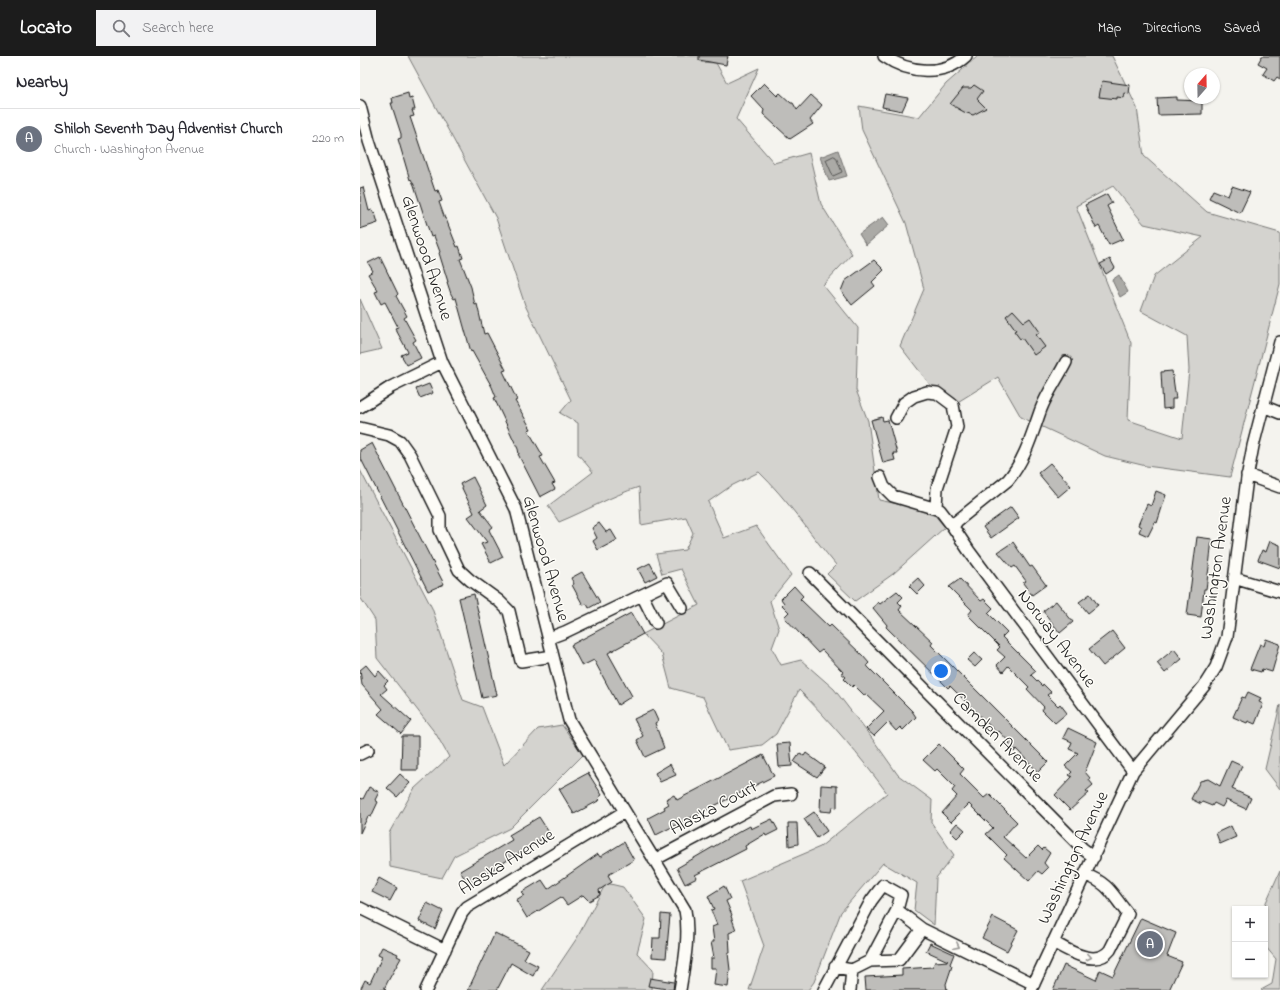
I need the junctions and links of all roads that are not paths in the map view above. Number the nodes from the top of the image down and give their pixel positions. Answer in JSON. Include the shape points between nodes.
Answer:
{"nodes":[{"id":1,"x":884,"y":56,"type":"edge"},
{"id":2,"x":966,"y":56,"type":"edge"},
{"id":3,"x":360,"y":106,"type":"edge"},
{"id":4,"x":1280,"y":342,"type":"edge"},
{"id":5,"x":442,"y":362,"type":"junction"},
{"id":6,"x":1066,"y":362,"type":"dead end"},
{"id":7,"x":1263,"y":406,"type":"junction"},
{"id":8,"x":360,"y":407,"type":"edge"},
{"id":9,"x":1280,"y":413,"type":"edge"},
{"id":10,"x":896,"y":418,"type":"dead end"},
{"id":11,"x":360,"y":428,"type":"edge"},
{"id":12,"x":1247,"y":475,"type":"junction"},
{"id":13,"x":880,"y":477,"type":"dead end"},
{"id":14,"x":1280,"y":486,"type":"edge"},
{"id":15,"x":936,"y":508,"type":"junction"},
{"id":16,"x":954,"y":527,"type":"junction"},
{"id":17,"x":810,"y":573,"type":"dead end"},
{"id":18,"x":1234,"y":578,"type":"junction"},
{"id":19,"x":1280,"y":592,"type":"edge"},
{"id":20,"x":642,"y":595,"type":"junction"},
{"id":21,"x":682,"y":608,"type":"dead end"},
{"id":22,"x":656,"y":623,"type":"dead end"},
{"id":23,"x":549,"y":638,"type":"junction"},
{"id":24,"x":553,"y":656,"type":"junction"},
{"id":25,"x":1133,"y":771,"type":"junction"},
{"id":26,"x":791,"y":794,"type":"dead end"},
{"id":27,"x":624,"y":812,"type":"junction"},
{"id":28,"x":1094,"y":857,"type":"junction"},
{"id":29,"x":654,"y":860,"type":"junction"},
{"id":30,"x":1086,"y":875,"type":"junction"},
{"id":31,"x":360,"y":908,"type":"edge"},
{"id":32,"x":897,"y":910,"type":"junction"},
{"id":33,"x":922,"y":929,"type":"junction"},
{"id":34,"x":1053,"y":942,"type":"junction"},
{"id":35,"x":445,"y":950,"type":"junction"},
{"id":36,"x":870,"y":961,"type":"junction"},
{"id":37,"x":835,"y":967,"type":"junction"},
{"id":38,"x":852,"y":970,"type":"junction"},
{"id":39,"x":1032,"y":987,"type":"edge"},
{"id":40,"x":426,"y":990,"type":"edge"},
{"id":41,"x":680,"y":990,"type":"edge"},
{"id":42,"x":824,"y":990,"type":"edge"},
{"id":43,"x":850,"y":990,"type":"edge"}],
"edges":[{"from":1,"to":2,"type":"street","via":[[898,65],[926,71],[954,64]]},
{"from":3,"to":5,"type":"street","name":"Glenwood Avenue","via":[[369,141]]},
{"from":4,"to":7,"type":"street","name":"Washington Avenue"},
{"from":5,"to":8,"type":"street","via":[[391,387]]},
{"from":5,"to":23,"type":"street","name":"Glenwood Avenue","via":[[516,508]]},
{"from":6,"to":16,"type":"street","via":[[1041,408],[1015,472],[957,520]]},
{"from":7,"to":9,"type":"street"},
{"from":7,"to":12,"type":"street","name":"Washington Avenue"},
{"from":10,"to":15,"type":"street","via":[[904,403],[914,396],[927,392],[937,392],[953,405],[957,427],[937,488]]},
{"from":11,"to":24,"type":"street","via":[[389,435],[400,441],[410,455],[440,516],[440,530],[460,570],[509,612],[521,661]]},
{"from":12,"to":14,"type":"street"},
{"from":12,"to":18,"type":"street","name":"Washington Avenue"},
{"from":13,"to":15,"type":"street","via":[[884,487],[893,496]]},
{"from":15,"to":16,"type":"street","name":"Norway Avenue"},
{"from":16,"to":25,"type":"street","name":"Norway Avenue","via":[[969,551]]},
{"from":17,"to":28,"type":"street","name":"Camden Avenue","via":[[926,693]]},
{"from":18,"to":19,"type":"street"},
{"from":18,"to":25,"type":"street","name":"Washington Avenue","via":[[1227,637],[1216,667],[1204,686]]},
{"from":20,"to":21,"type":"street","via":[[667,583]]},
{"from":20,"to":22,"type":"street"},
{"from":20,"to":23,"type":"street"},
{"from":23,"to":24,"type":"street","name":"Glenwood Avenue"},
{"from":24,"to":27,"type":"street","name":"Glenwood Avenue","via":[[569,720]]},
{"from":25,"to":28,"type":"street","name":"Washington Avenue"},
{"from":26,"to":29,"type":"street","name":"Alaska Court","via":[[774,796]]},
{"from":27,"to":29,"type":"street","name":"Glenwood Avenue"},
{"from":27,"to":35,"type":"street","name":"Alaska Avenue","via":[[468,906],[462,913]]},
{"from":28,"to":30,"type":"street","name":"Washington Avenue"},
{"from":29,"to":41,"type":"street","name":"Glenwood Avenue","via":[[685,910],[687,919]]},
{"from":30,"to":34,"type":"street","name":"Washington Avenue"},
{"from":34,"to":30,"type":"street","one_way":true,"via":[[1071,952],[1089,958],[1099,958],[1110,950],[1128,914],[1109,887],[1100,880]]},
{"from":31,"to":35,"type":"street"},
{"from":32,"to":33,"type":"street"},
{"from":32,"to":36,"type":"street"},
{"from":32,"to":37,"type":"street","via":[[902,895],[883,885],[878,889]]},
{"from":33,"to":36,"type":"street","via":[[899,960]]},
{"from":33,"to":39,"type":"street","one_way":true},
{"from":34,"to":39,"type":"street","name":"Washington Avenue"},
{"from":35,"to":40,"type":"street","name":"Alaska Avenue"},
{"from":36,"to":38,"type":"street"},
{"from":37,"to":38,"type":"street"},
{"from":37,"to":42,"type":"street"},
{"from":38,"to":43,"type":"street"}]}
